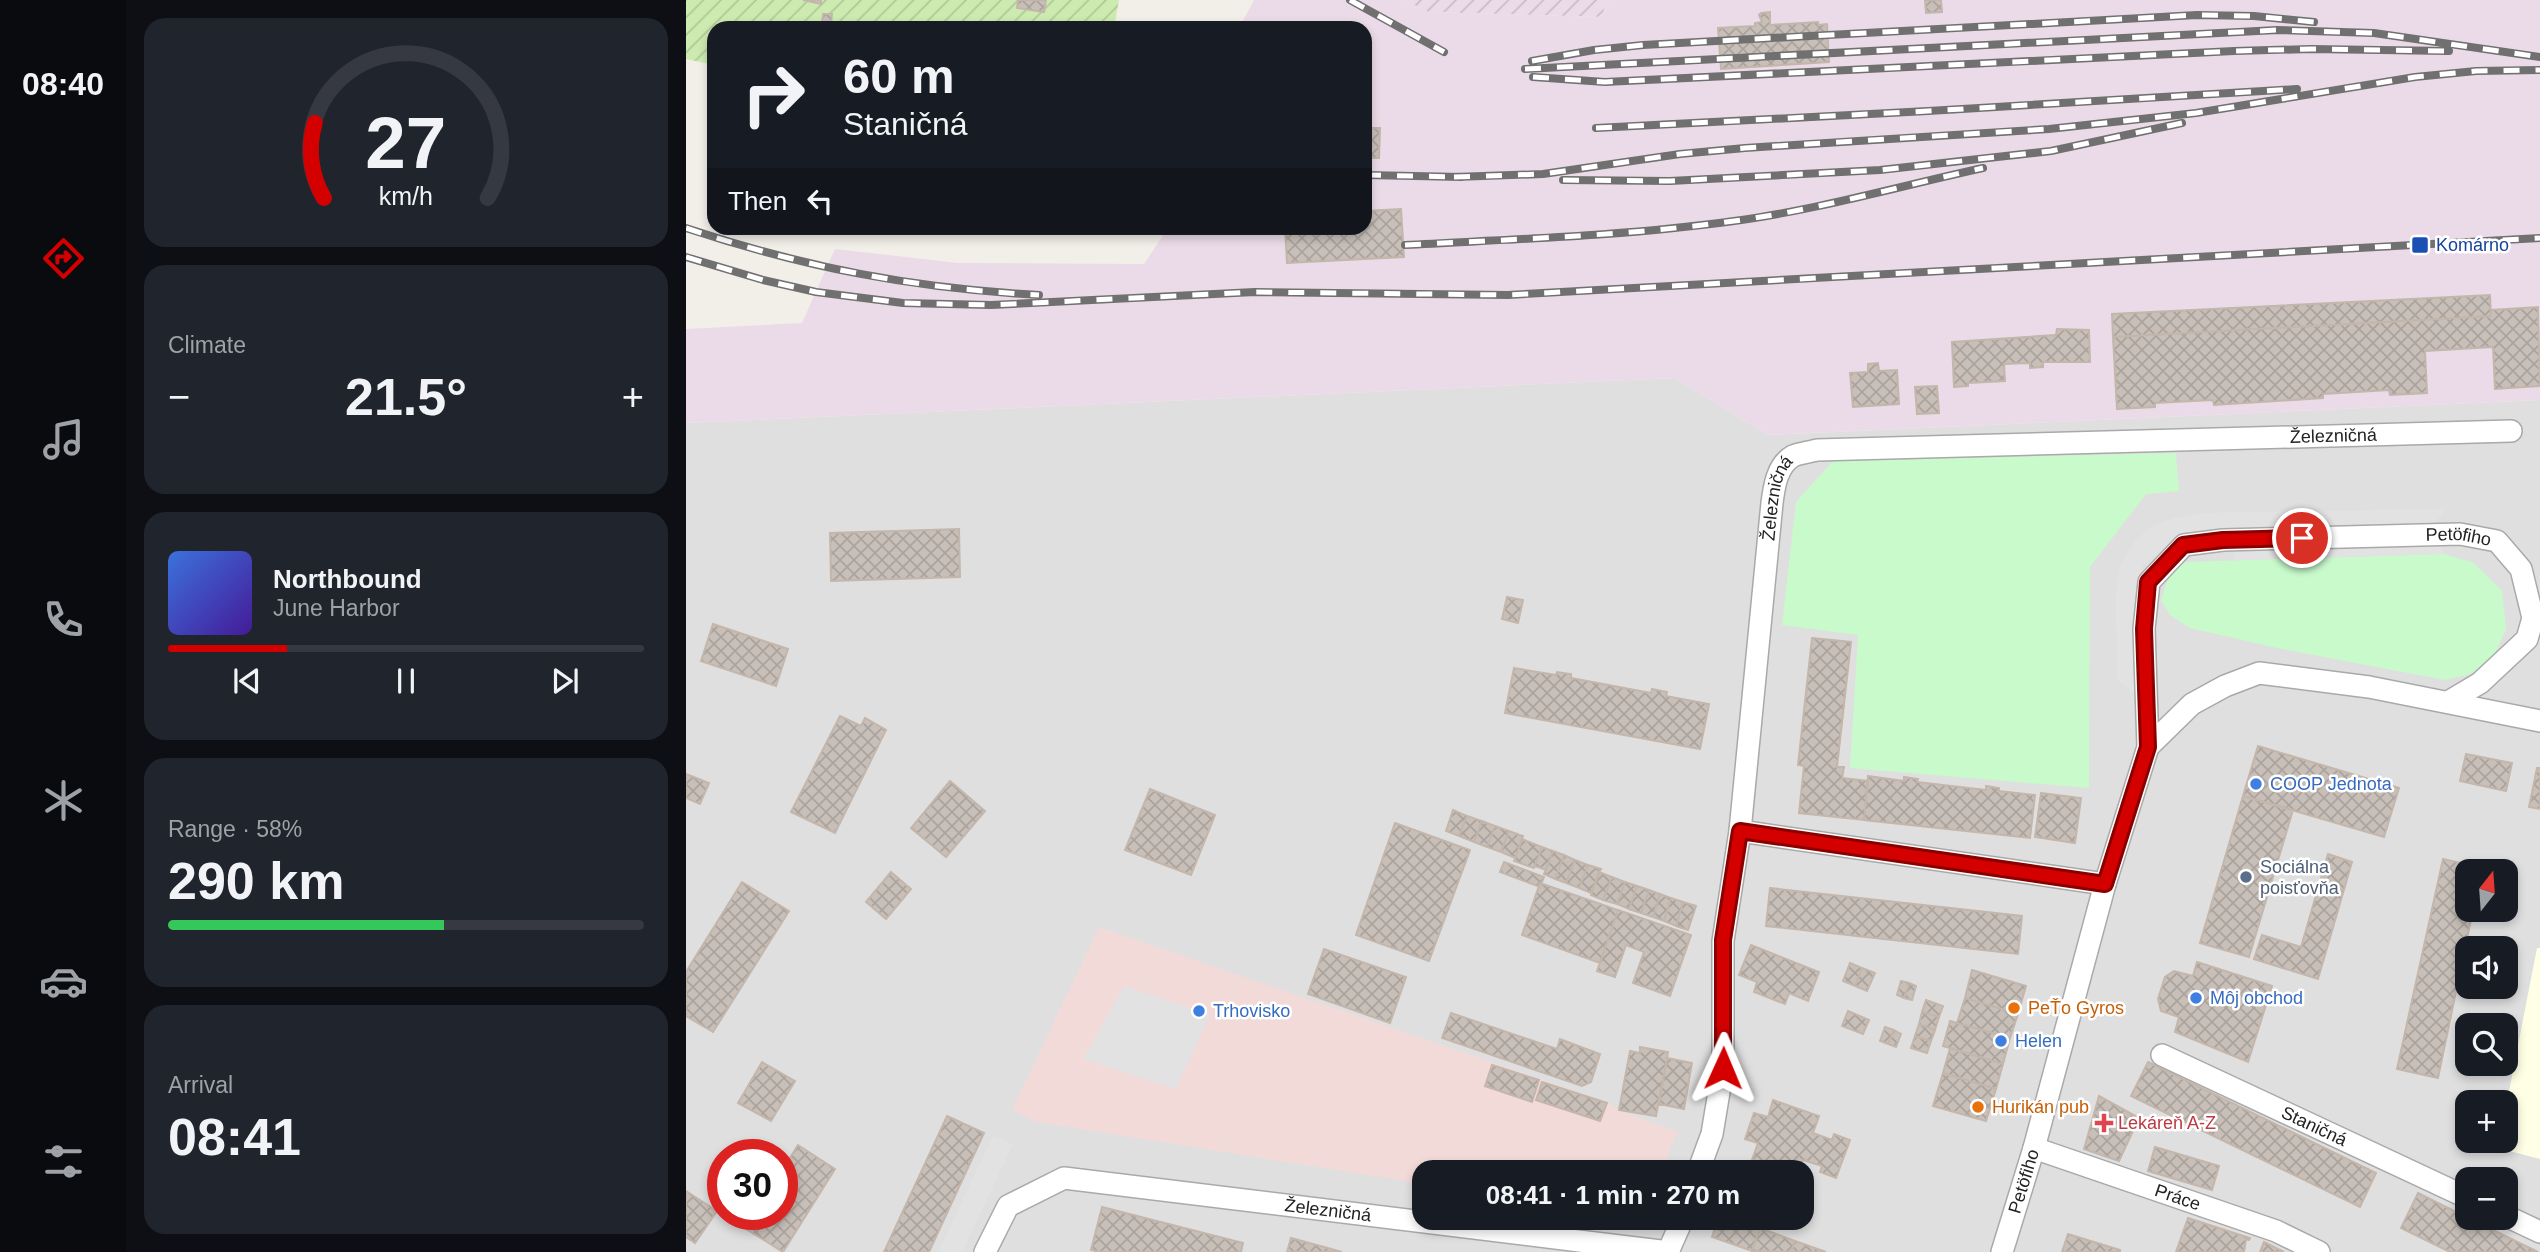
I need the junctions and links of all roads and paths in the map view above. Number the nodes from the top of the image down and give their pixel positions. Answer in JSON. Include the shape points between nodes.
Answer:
{"nodes":[{"id":1,"x":2511,"y":431,"type":"dead end"},
{"id":2,"x":2448,"y":702,"type":"junction"},
{"id":3,"x":2540,"y":720,"type":"edge"},
{"id":4,"x":2148,"y":747,"type":"junction"},
{"id":5,"x":1740,"y":831,"type":"junction"},
{"id":6,"x":2105,"y":884,"type":"junction"},
{"id":7,"x":2162,"y":1055,"type":"dead end"},
{"id":8,"x":2034,"y":1148,"type":"junction"},
{"id":9,"x":1702,"y":1160,"type":"edge"},
{"id":10,"x":2455,"y":1192,"type":"edge"},
{"id":11,"x":2518,"y":1222,"type":"edge"},
{"id":12,"x":1678,"y":1230,"type":"edge"},
{"id":13,"x":2540,"y":1232,"type":"edge"},
{"id":14,"x":985,"y":1252,"type":"edge"},
{"id":15,"x":1669,"y":1252,"type":"edge"},
{"id":16,"x":2002,"y":1252,"type":"edge"},
{"id":17,"x":2319,"y":1252,"type":"edge"}],
"edges":[{"from":1,"to":5,"type":"street","name":"Železničná","via":[[1816,450],[1793,456],[1774,486]]},
{"from":2,"to":3,"type":"street"},
{"from":2,"to":4,"type":"street","name":"Petöfiho","via":[[2259,673],[2192,704]]},
{"from":2,"to":4,"type":"street","name":"Petöfiho","via":[[2480,683],[2527,639],[2533,618],[2521,569],[2497,541],[2460,534],[2183,545],[2148,582],[2144,629]]},
{"from":4,"to":6,"type":"street","name":"Petöfiho"},
{"from":5,"to":6,"type":"street"},
{"from":5,"to":9,"type":"street","name":"Železničná","via":[[1723,940],[1723,1068],[1712,1134]]},
{"from":6,"to":8,"type":"street","name":"Petöfiho"},
{"from":7,"to":10,"type":"street","name":"Staničná"},
{"from":8,"to":16,"type":"street","name":"Petöfiho"},
{"from":8,"to":17,"type":"street","name":"Práce","via":[[2276,1231]]},
{"from":11,"to":13,"type":"street"},
{"from":12,"to":15,"type":"street","name":"Železničná"},
{"from":14,"to":15,"type":"street","name":"Železničná","via":[[1007,1206],[1064,1178]]}]}
